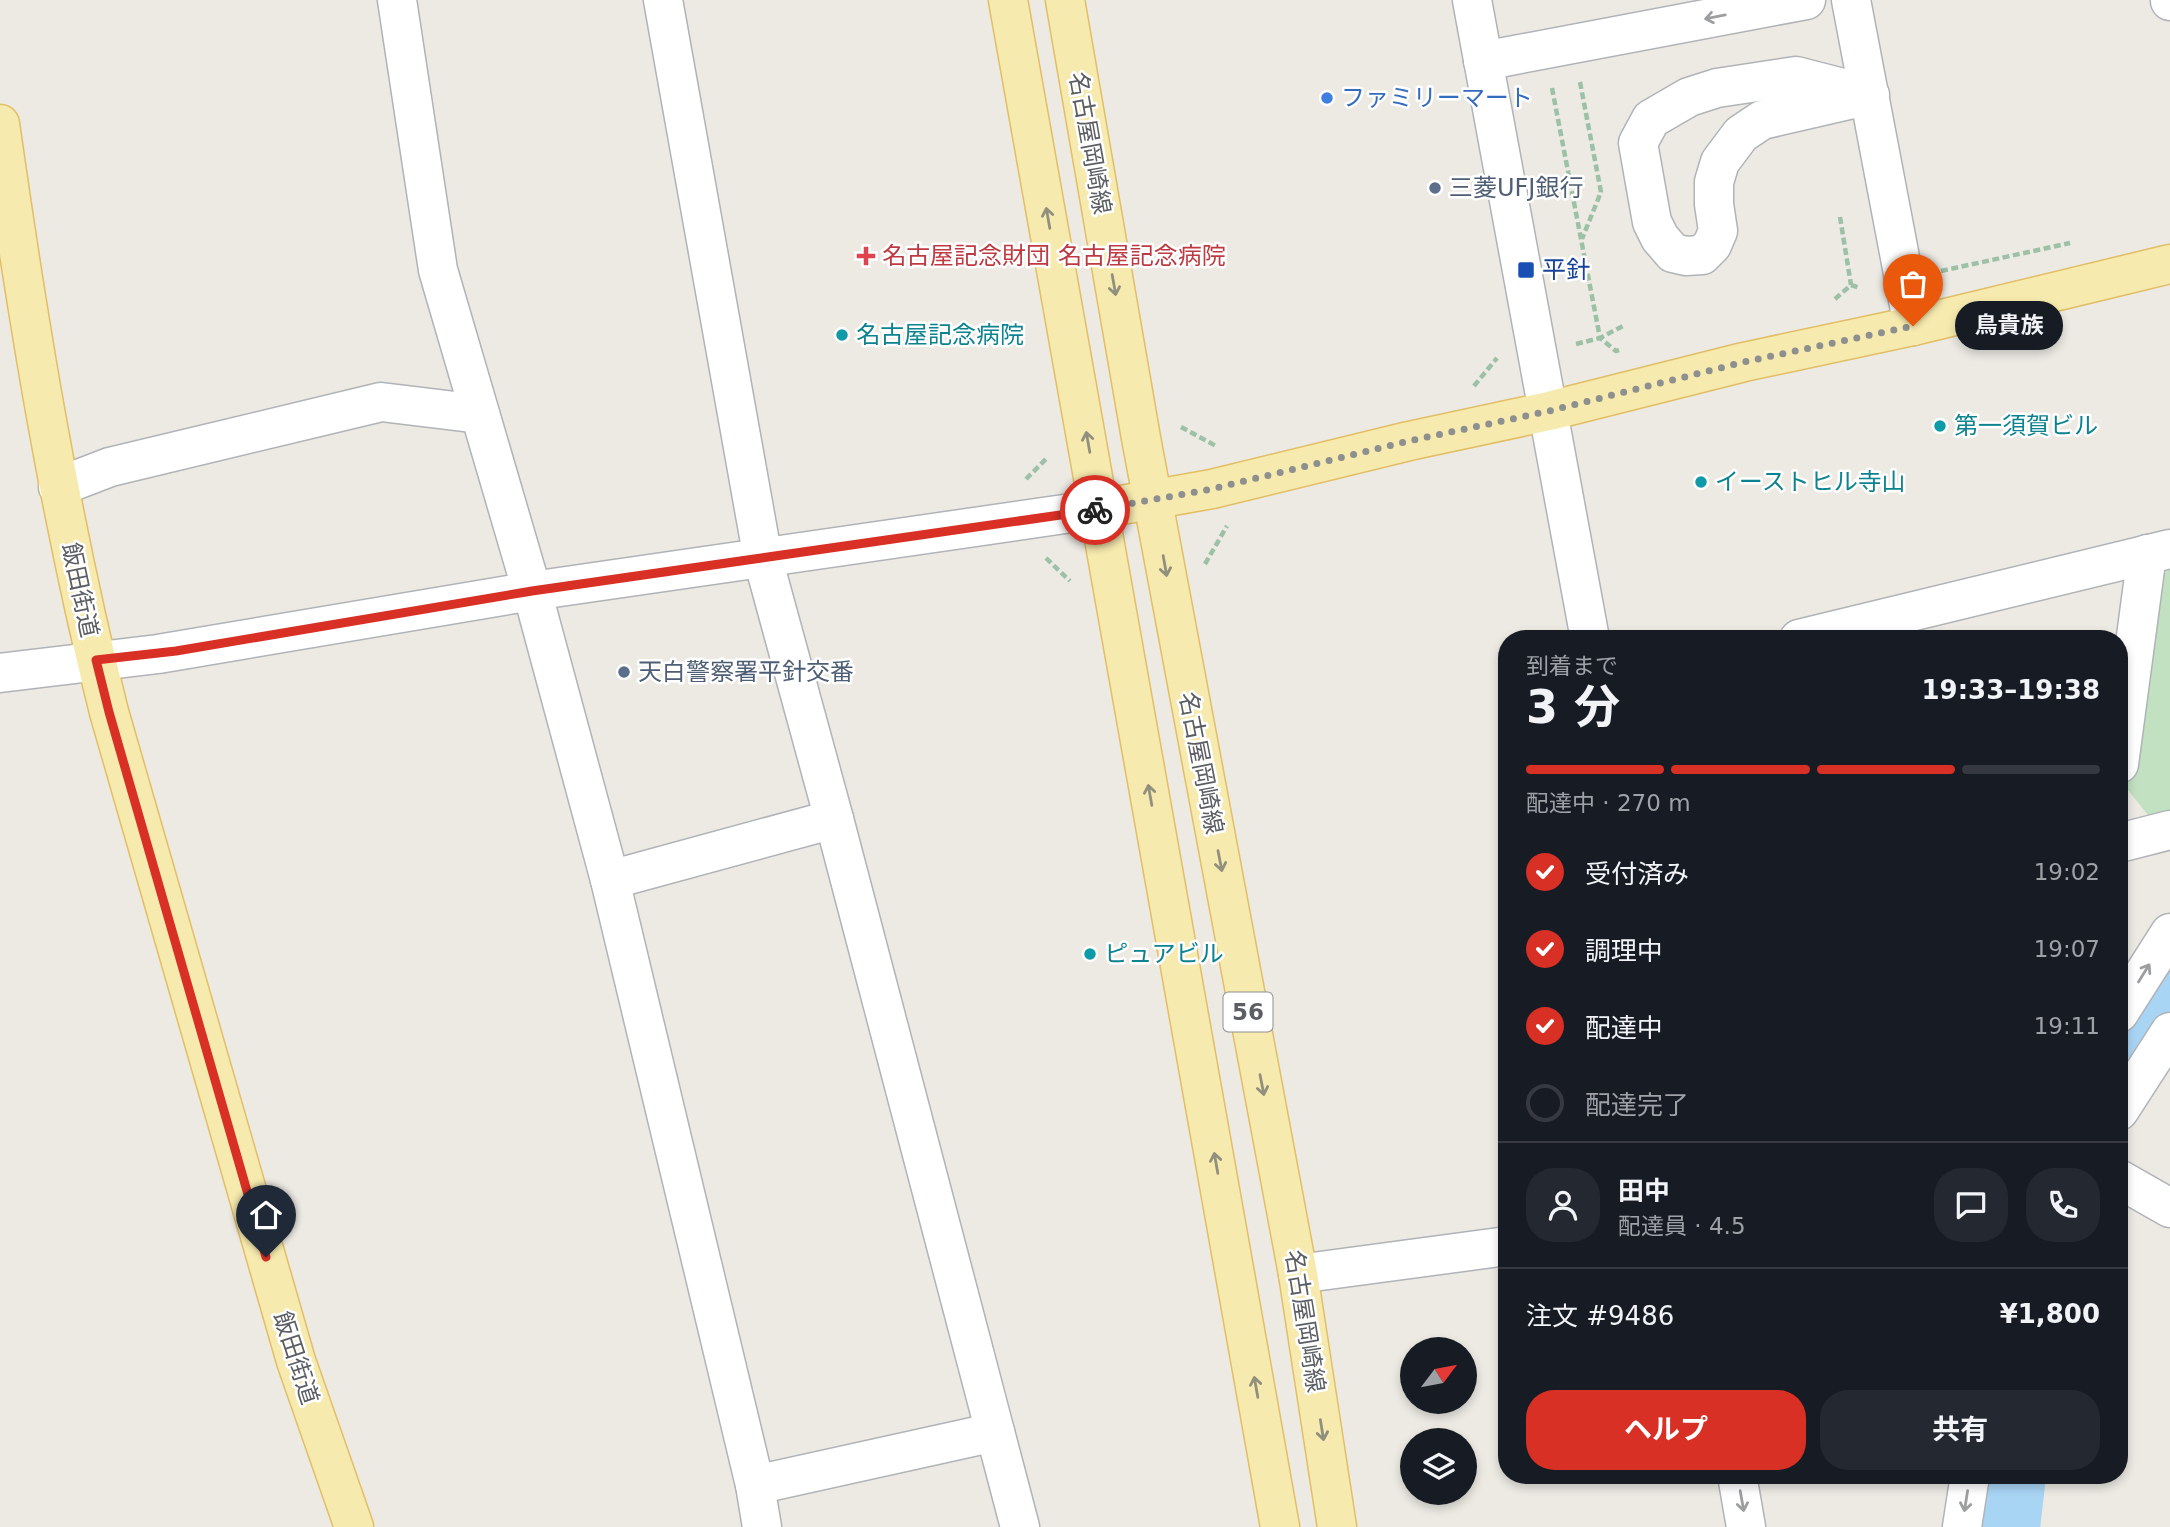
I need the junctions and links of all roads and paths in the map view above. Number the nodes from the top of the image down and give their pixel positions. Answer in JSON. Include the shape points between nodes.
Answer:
{"nodes":[{"id":1,"x":397,"y":0,"type":"edge"},
{"id":2,"x":663,"y":0,"type":"edge"},
{"id":3,"x":1008,"y":0,"type":"edge"},
{"id":4,"x":1065,"y":0,"type":"edge"},
{"id":5,"x":1472,"y":0,"type":"edge"},
{"id":6,"x":1806,"y":0,"type":"edge"},
{"id":7,"x":1851,"y":0,"type":"edge"},
{"id":8,"x":1483,"y":61,"type":"junction"},
{"id":9,"x":1577,"y":71,"type":"dead end"},
{"id":10,"x":1550,"y":76,"type":"dead end"},
{"id":11,"x":1870,"y":95,"type":"junction"},
{"id":12,"x":0,"y":124,"type":"edge"},
{"id":13,"x":1581,"y":190,"type":"dead end"},
{"id":14,"x":1573,"y":193,"type":"junction"},
{"id":15,"x":1840,"y":217,"type":"dead end"},
{"id":16,"x":1581,"y":241,"type":"junction"},
{"id":17,"x":2079,"y":241,"type":"dead end"},
{"id":18,"x":10,"y":263,"type":"edge"},
{"id":19,"x":2170,"y":264,"type":"edge"},
{"id":20,"x":1937,"y":272,"type":"dead end"},
{"id":21,"x":1851,"y":285,"type":"dead end"},
{"id":22,"x":1625,"y":325,"type":"dead end"},
{"id":23,"x":1913,"y":326,"type":"junction"},
{"id":24,"x":1500,"y":353,"type":"dead end"},
{"id":25,"x":1462,"y":389,"type":"dead end"},
{"id":26,"x":1549,"y":411,"type":"junction"},
{"id":27,"x":480,"y":414,"type":"junction"},
{"id":28,"x":1176,"y":425,"type":"dead end"},
{"id":29,"x":1228,"y":443,"type":"dead end"},
{"id":30,"x":1051,"y":455,"type":"dead end"},
{"id":31,"x":1021,"y":484,"type":"dead end"},
{"id":32,"x":58,"y":487,"type":"junction"},
{"id":33,"x":1153,"y":498,"type":"junction"},
{"id":34,"x":1099,"y":509,"type":"junction"},
{"id":35,"x":1231,"y":520,"type":"dead end"},
{"id":36,"x":2159,"y":552,"type":"edge"},
{"id":37,"x":1046,"y":558,"type":"dead end"},
{"id":38,"x":763,"y":559,"type":"junction"},
{"id":39,"x":1204,"y":566,"type":"dead end"},
{"id":40,"x":1071,"y":582,"type":"dead end"},
{"id":41,"x":532,"y":591,"type":"junction"},
{"id":42,"x":1588,"y":630,"type":"edge"},
{"id":43,"x":1836,"y":630,"type":"edge"},
{"id":44,"x":96,"y":660,"type":"junction"},
{"id":45,"x":0,"y":673,"type":"edge"},
{"id":46,"x":2128,"y":716,"type":"edge"},
{"id":47,"x":834,"y":818,"type":"junction"},
{"id":48,"x":2170,"y":830,"type":"edge"},
{"id":49,"x":2128,"y":841,"type":"edge"},
{"id":50,"x":610,"y":880,"type":"junction"},
{"id":51,"x":2170,"y":933,"type":"edge"},
{"id":52,"x":2128,"y":999,"type":"edge"},
{"id":53,"x":2170,"y":1032,"type":"edge"},
{"id":54,"x":2128,"y":1097,"type":"edge"},
{"id":55,"x":2128,"y":1184,"type":"edge"},
{"id":56,"x":2170,"y":1208,"type":"edge"},
{"id":57,"x":1498,"y":1247,"type":"edge"},
{"id":58,"x":1298,"y":1274,"type":"junction"},
{"id":59,"x":995,"y":1432,"type":"junction"},
{"id":60,"x":1739,"y":1484,"type":"edge"},
{"id":61,"x":1969,"y":1484,"type":"edge"},
{"id":62,"x":755,"y":1485,"type":"junction"},
{"id":63,"x":354,"y":1527,"type":"edge"},
{"id":64,"x":762,"y":1527,"type":"edge"},
{"id":65,"x":1020,"y":1527,"type":"edge"},
{"id":66,"x":1280,"y":1527,"type":"edge"},
{"id":67,"x":1337,"y":1527,"type":"edge"},
{"id":68,"x":1746,"y":1527,"type":"edge"},
{"id":69,"x":1962,"y":1527,"type":"edge"}],
"edges":[{"from":1,"to":27,"type":"street","via":[[439,270]]},
{"from":2,"to":38,"type":"street"},
{"from":34,"to":3,"type":"main road","number":"56","one_way":true},
{"from":4,"to":33,"type":"main road","name":"名古屋岡崎線","number":"56","one_way":true},
{"from":5,"to":8,"type":"street"},
{"from":6,"to":8,"type":"street","one_way":true},
{"from":7,"to":11,"type":"street"},
{"from":8,"to":26,"type":"street"},
{"from":9,"to":16,"type":"path","via":[[1601,192]]},
{"from":10,"to":14,"type":"path"},
{"from":11,"to":11,"type":"street","via":[[1762,120],[1741,134],[1720,162],[1714,182],[1718,231],[1712,245],[1702,255],[1686,257],[1673,253],[1660,238],[1652,222],[1638,143],[1651,119],[1689,97],[1717,88],[1796,76]]},
{"from":11,"to":23,"type":"street"},
{"from":12,"to":18,"type":"main road","name":"飯田街道"},
{"from":13,"to":14,"type":"path"},
{"from":14,"to":16,"type":"path"},
{"from":15,"to":21,"type":"path"},
{"from":16,"to":22,"type":"path","via":[[1600,338]]},
{"from":17,"to":20,"type":"path"},
{"from":18,"to":32,"type":"main road","name":"飯田街道"},
{"from":19,"to":23,"type":"main road"},
{"from":23,"to":26,"type":"main road"},
{"from":24,"to":25,"type":"path","via":[[1474,387]]},
{"from":26,"to":33,"type":"main road","via":[[1212,489]]},
{"from":26,"to":42,"type":"street"},
{"from":27,"to":32,"type":"street","via":[[381,402],[110,467]]},
{"from":27,"to":41,"type":"street"},
{"from":28,"to":29,"type":"path","via":[[1215,446]]},
{"from":30,"to":31,"type":"path"},
{"from":32,"to":44,"type":"main road","name":"飯田街道"},
{"from":33,"to":34,"type":"main road"},
{"from":33,"to":58,"type":"main road","name":"名古屋岡崎線","number":"56","one_way":true},
{"from":34,"to":38,"type":"street"},
{"from":66,"to":34,"type":"main road","number":"56","one_way":true},
{"from":35,"to":39,"type":"path"},
{"from":36,"to":43,"type":"street"},
{"from":36,"to":46,"type":"street"},
{"from":37,"to":40,"type":"path"},
{"from":38,"to":41,"type":"street"},
{"from":38,"to":47,"type":"street"},
{"from":41,"to":44,"type":"street","via":[[176,651]]},
{"from":41,"to":50,"type":"street"},
{"from":44,"to":45,"type":"street"},
{"from":44,"to":63,"type":"main road","name":"飯田街道","via":[[296,1361]]},
{"from":47,"to":50,"type":"street"},
{"from":47,"to":59,"type":"street"},
{"from":48,"to":49,"type":"street"},
{"from":50,"to":62,"type":"street"},
{"from":52,"to":51,"type":"street","one_way":true},
{"from":53,"to":54,"type":"street"},
{"from":55,"to":56,"type":"street"},
{"from":57,"to":58,"type":"street"},
{"from":58,"to":67,"type":"main road","name":"名古屋岡崎線","number":"56","one_way":true},
{"from":59,"to":62,"type":"street"},
{"from":59,"to":65,"type":"street"},
{"from":60,"to":68,"type":"street","one_way":true},
{"from":61,"to":69,"type":"street","one_way":true},
{"from":62,"to":64,"type":"street"}]}
